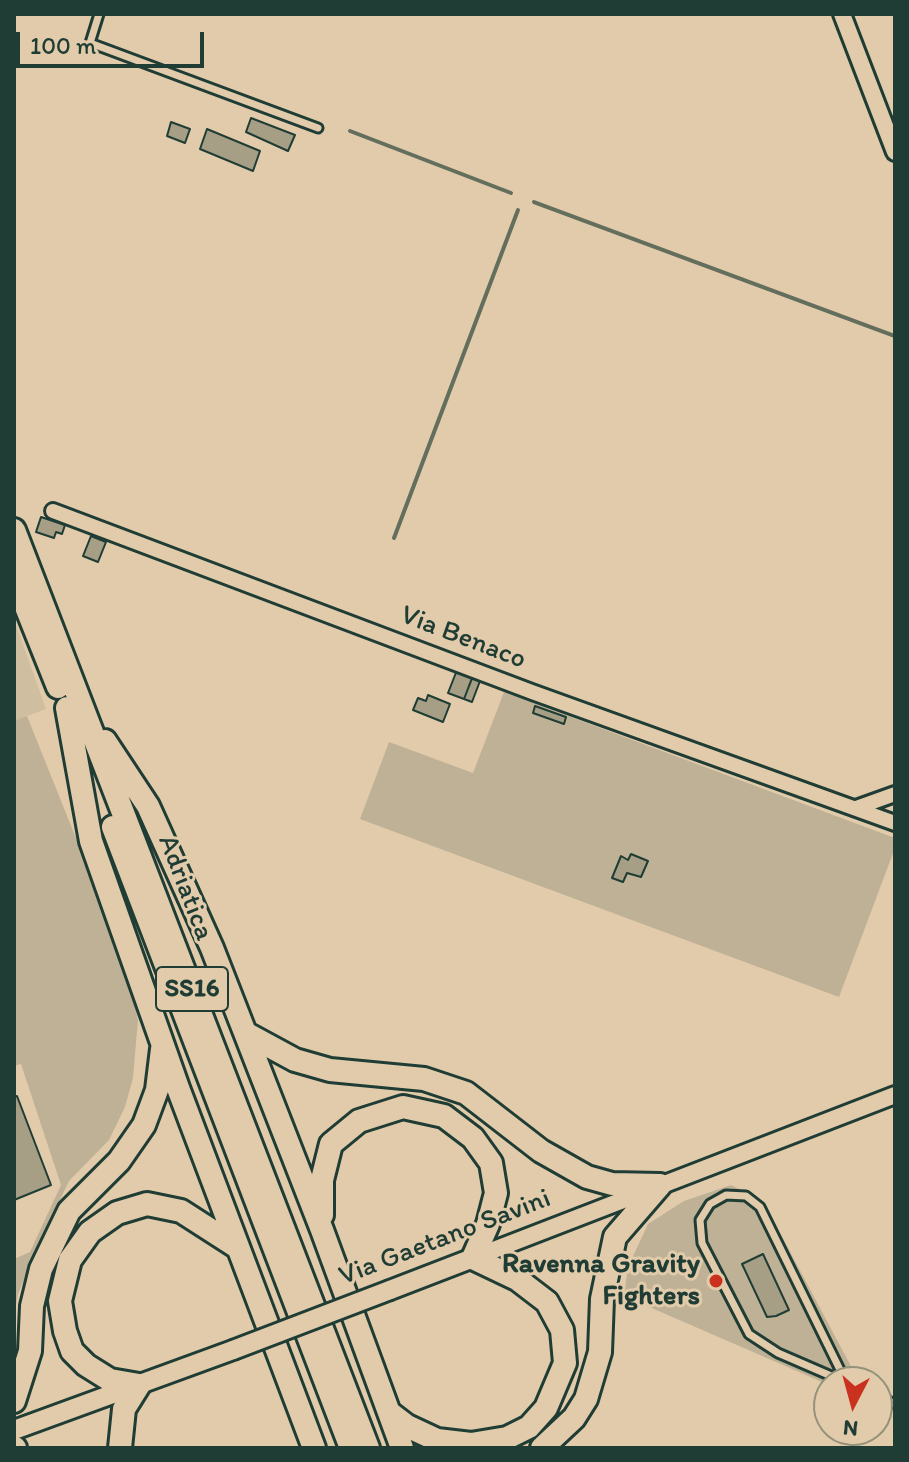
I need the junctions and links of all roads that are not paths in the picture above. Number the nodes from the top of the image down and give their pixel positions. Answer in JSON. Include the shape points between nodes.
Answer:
{"nodes":[{"id":1,"x":99,"y":14,"type":"edge"},
{"id":2,"x":842,"y":14,"type":"edge"},
{"id":3,"x":318,"y":128,"type":"dead end"},
{"id":4,"x":895,"y":152,"type":"edge"},
{"id":5,"x":53,"y":511,"type":"dead end"},
{"id":6,"x":14,"y":530,"type":"edge"},
{"id":7,"x":14,"y":577,"type":"edge"},
{"id":8,"x":73,"y":706,"type":"junction"},
{"id":9,"x":895,"y":794,"type":"edge"},
{"id":10,"x":856,"y":808,"type":"junction"},
{"id":11,"x":895,"y":823,"type":"edge"},
{"id":12,"x":247,"y":1034,"type":"junction"},
{"id":13,"x":162,"y":1044,"type":"junction"},
{"id":14,"x":895,"y":1095,"type":"edge"},
{"id":15,"x":660,"y":1185,"type":"junction"},
{"id":16,"x":322,"y":1230,"type":"junction"},
{"id":17,"x":238,"y":1248,"type":"junction"},
{"id":18,"x":473,"y":1258,"type":"junction"},
{"id":19,"x":845,"y":1382,"type":"edge"},
{"id":20,"x":139,"y":1385,"type":"junction"},
{"id":21,"x":14,"y":1401,"type":"edge"},
{"id":22,"x":390,"y":1413,"type":"junction"},
{"id":23,"x":14,"y":1430,"type":"edge"},
{"id":24,"x":313,"y":1447,"type":"edge"},
{"id":25,"x":120,"y":1448,"type":"edge"},
{"id":26,"x":351,"y":1448,"type":"edge"},
{"id":27,"x":368,"y":1448,"type":"edge"},
{"id":28,"x":402,"y":1448,"type":"edge"},
{"id":29,"x":542,"y":1448,"type":"edge"}],
"edges":[{"from":1,"to":3,"type":"lane","via":[[90,43]]},
{"from":2,"to":4,"type":"street"},
{"from":5,"to":10,"type":"street","name":"Via Benaco"},
{"from":6,"to":8,"type":"highway","name":"Adriatica","number":"SS16"},
{"from":7,"to":8,"type":"highway","name":"Adriatica","number":"SS16"},
{"from":8,"to":12,"type":"highway","number":"SS16","via":[[148,806]]},
{"from":8,"to":13,"type":"highway","number":"SS16","via":[[91,841]]},
{"from":8,"to":26,"type":"highway","name":"Adriatica","number":"SS16"},
{"from":8,"to":27,"type":"highway","name":"Adriatica","number":"SS16"},
{"from":9,"to":10,"type":"street"},
{"from":10,"to":11,"type":"street","name":"Via Benaco"},
{"from":12,"to":15,"type":"highway","number":"SS16","via":[[295,1060],[330,1070],[424,1079],[466,1093],[541,1151],[587,1177],[612,1184]]},
{"from":12,"to":16,"type":"highway","number":"SS16"},
{"from":13,"to":17,"type":"highway","number":"SS16"},
{"from":13,"to":21,"type":"highway","number":"SS16","via":[[157,1090],[144,1125],[119,1161],[69,1211],[41,1269],[32,1306],[30,1351]]},
{"from":14,"to":15,"type":"street","name":"Via Gaetano Savini"},
{"from":15,"to":18,"type":"street","name":"Via Gaetano Savini"},
{"from":15,"to":29,"type":"highway","via":[[615,1237],[602,1299],[600,1352],[586,1399]]},
{"from":16,"to":18,"type":"highway","number":"SS16","via":[[322,1180],[331,1144],[359,1121],[403,1107],[444,1116],[473,1138],[491,1163],[496,1193]]},
{"from":16,"to":22,"type":"highway","number":"SS16"},
{"from":17,"to":20,"type":"highway","via":[[181,1211],[147,1204],[117,1213],[90,1232],[70,1260],[60,1301],[65,1331],[72,1351],[86,1365],[110,1380]]},
{"from":17,"to":24,"type":"highway","number":"SS16"},
{"from":18,"to":20,"type":"main road","name":"Via Gaetano Savini","bridge":true},
{"from":18,"to":22,"type":"highway","via":[[517,1279],[547,1302],[562,1330],[565,1363],[546,1408],[529,1427],[507,1438],[471,1444],[437,1440]]},
{"from":19,"to":19,"type":"lane","via":[[778,1353],[749,1334],[702,1243],[700,1220],[710,1204],[726,1195],[746,1196],[760,1207]]},
{"from":20,"to":23,"type":"main road","name":"Via Gaetano Savini"},
{"from":20,"to":25,"type":"highway","via":[[124,1409]]},
{"from":22,"to":28,"type":"highway","number":"SS16"}]}
